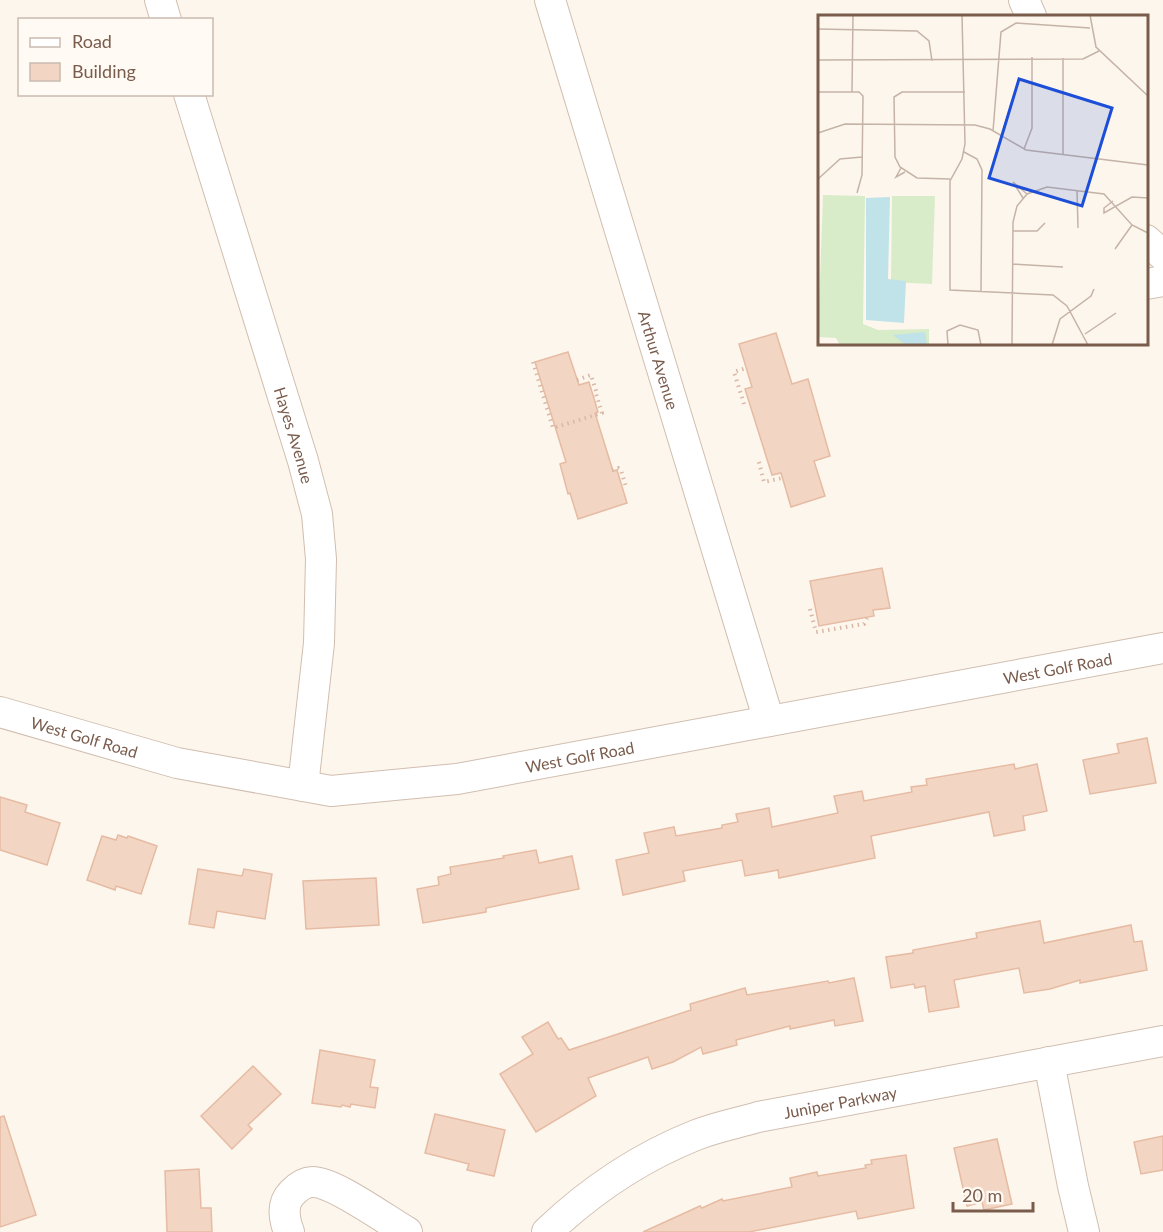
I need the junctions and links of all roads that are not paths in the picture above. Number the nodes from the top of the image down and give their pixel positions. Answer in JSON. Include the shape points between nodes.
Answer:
{"nodes":[{"id":1,"x":160,"y":0,"type":"edge"},
{"id":2,"x":550,"y":0,"type":"edge"},
{"id":3,"x":1024,"y":0,"type":"edge"},
{"id":4,"x":1031,"y":15,"type":"edge"},
{"id":5,"x":165,"y":18,"type":"edge"},
{"id":6,"x":190,"y":96,"type":"edge"},
{"id":7,"x":1148,"y":242,"type":"edge"},
{"id":8,"x":1163,"y":255,"type":"edge"},
{"id":9,"x":1163,"y":281,"type":"edge"},
{"id":10,"x":1148,"y":284,"type":"edge"},
{"id":11,"x":1163,"y":648,"type":"edge"},
{"id":12,"x":0,"y":712,"type":"edge"},
{"id":13,"x":768,"y":721,"type":"junction"},
{"id":14,"x":303,"y":786,"type":"junction"},
{"id":15,"x":1163,"y":1041,"type":"edge"},
{"id":16,"x":1049,"y":1062,"type":"junction"},
{"id":17,"x":289,"y":1232,"type":"edge"},
{"id":18,"x":406,"y":1232,"type":"edge"},
{"id":19,"x":547,"y":1232,"type":"edge"},
{"id":20,"x":1084,"y":1232,"type":"edge"}],
"edges":[{"from":1,"to":5,"type":"street"},
{"from":2,"to":13,"type":"street","name":"Arthur Avenue"},
{"from":3,"to":4,"type":"street"},
{"from":6,"to":14,"type":"street","name":"Hayes Avenue","via":[[316,514],[321,559],[319,643]]},
{"from":7,"to":8,"type":"street"},
{"from":9,"to":10,"type":"street"},
{"from":11,"to":13,"type":"street","name":"West Golf Road"},
{"from":12,"to":14,"type":"street","name":"West Golf Road","via":[[177,763]]},
{"from":13,"to":14,"type":"street","name":"West Golf Road","via":[[457,779],[331,791]]},
{"from":15,"to":16,"type":"street","name":"Juniper Parkway"},
{"from":16,"to":19,"type":"street","name":"Juniper Parkway","via":[[758,1117],[697,1134],[631,1166]]},
{"from":16,"to":20,"type":"street"},
{"from":17,"to":18,"type":"street","via":[[284,1218],[287,1197],[310,1182],[328,1184]]}]}
